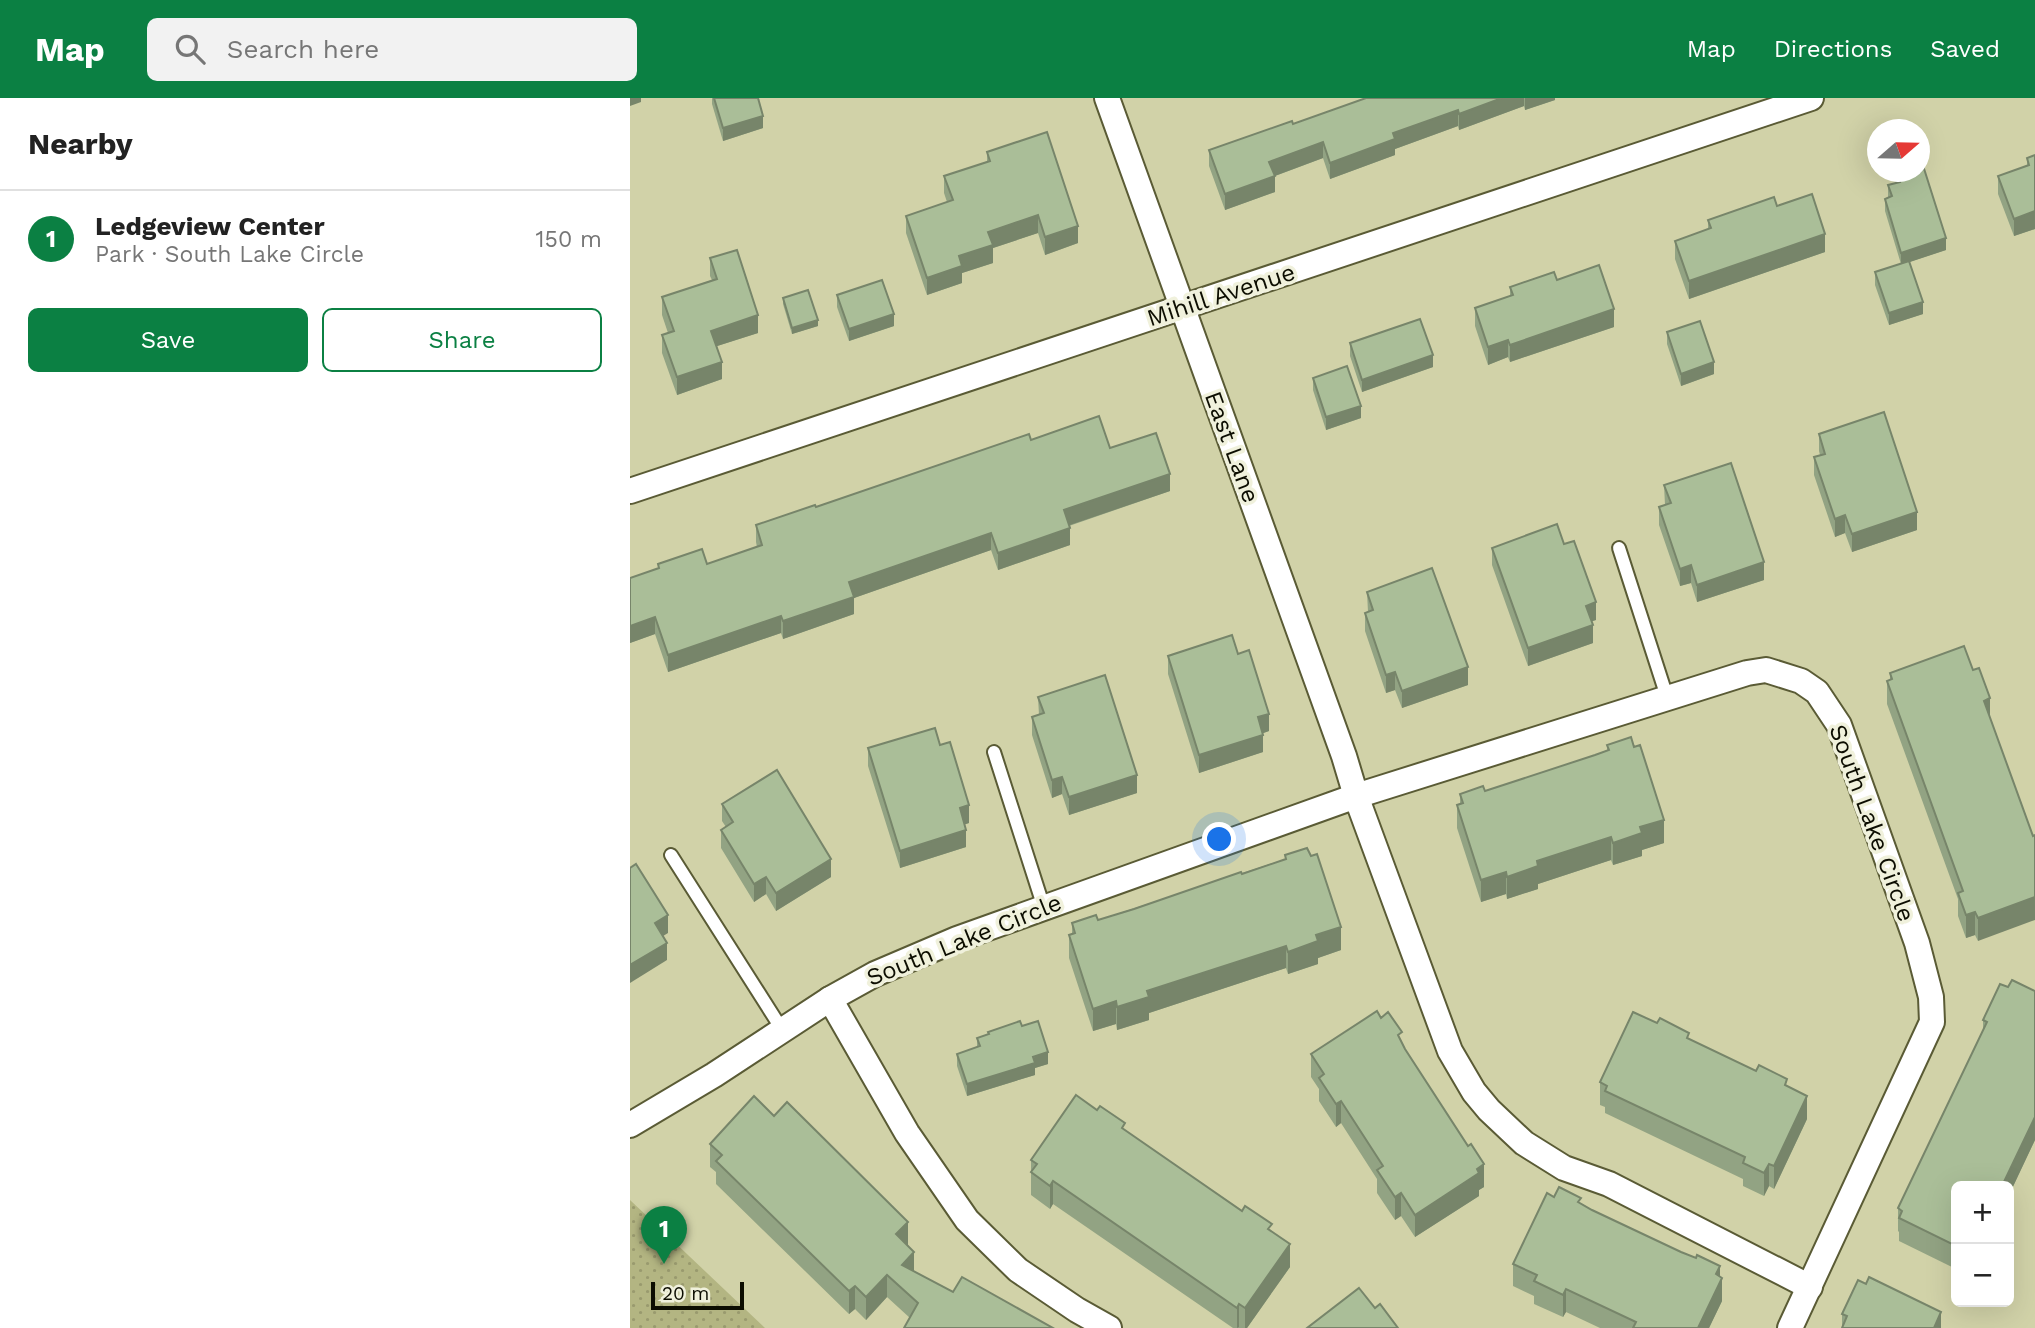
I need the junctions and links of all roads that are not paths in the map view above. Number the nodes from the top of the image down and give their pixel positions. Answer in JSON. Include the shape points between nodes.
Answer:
{"nodes":[{"id":1,"x":1107,"y":98,"type":"edge"},
{"id":2,"x":1811,"y":98,"type":"edge"},
{"id":3,"x":1182,"y":308,"type":"junction"},
{"id":4,"x":630,"y":491,"type":"edge"},
{"id":5,"x":1619,"y":548,"type":"dead end"},
{"id":6,"x":1667,"y":697,"type":"junction"},
{"id":7,"x":994,"y":752,"type":"dead end"},
{"id":8,"x":1356,"y":796,"type":"junction"},
{"id":9,"x":671,"y":855,"type":"dead end"},
{"id":10,"x":1044,"y":908,"type":"junction"},
{"id":11,"x":830,"y":999,"type":"junction"},
{"id":12,"x":783,"y":1031,"type":"junction"},
{"id":13,"x":630,"y":1125,"type":"edge"},
{"id":14,"x":1810,"y":1287,"type":"junction"},
{"id":15,"x":1109,"y":1328,"type":"edge"},
{"id":16,"x":1790,"y":1328,"type":"edge"}],
"edges":[{"from":1,"to":3,"type":"street","name":"East Lane"},
{"from":2,"to":3,"type":"street","name":"Mihill Avenue"},
{"from":3,"to":4,"type":"street","name":"Mihill Avenue"},
{"from":3,"to":8,"type":"street","name":"East Lane"},
{"from":5,"to":6,"type":"lane"},
{"from":6,"to":8,"type":"street","name":"South Lake Circle"},
{"from":6,"to":14,"type":"street","name":"South Lake Circle","via":[[1766,670],[1801,681],[1817,692],[1839,725],[1926,973],[1932,1022]]},
{"from":7,"to":10,"type":"lane"},
{"from":8,"to":10,"type":"street","name":"South Lake Circle"},
{"from":8,"to":14,"type":"street","via":[[1450,1051],[1489,1110],[1524,1143],[1564,1168],[1609,1184]]},
{"from":9,"to":12,"type":"lane"},
{"from":10,"to":11,"type":"street","name":"South Lake Circle","via":[[897,964]]},
{"from":11,"to":12,"type":"street","name":"South Lake Circle"},
{"from":11,"to":15,"type":"street","via":[[907,1133],[967,1220],[1018,1270]]},
{"from":12,"to":13,"type":"street","name":"South Lake Circle"},
{"from":14,"to":16,"type":"street","name":"South Lake Circle"}]}
